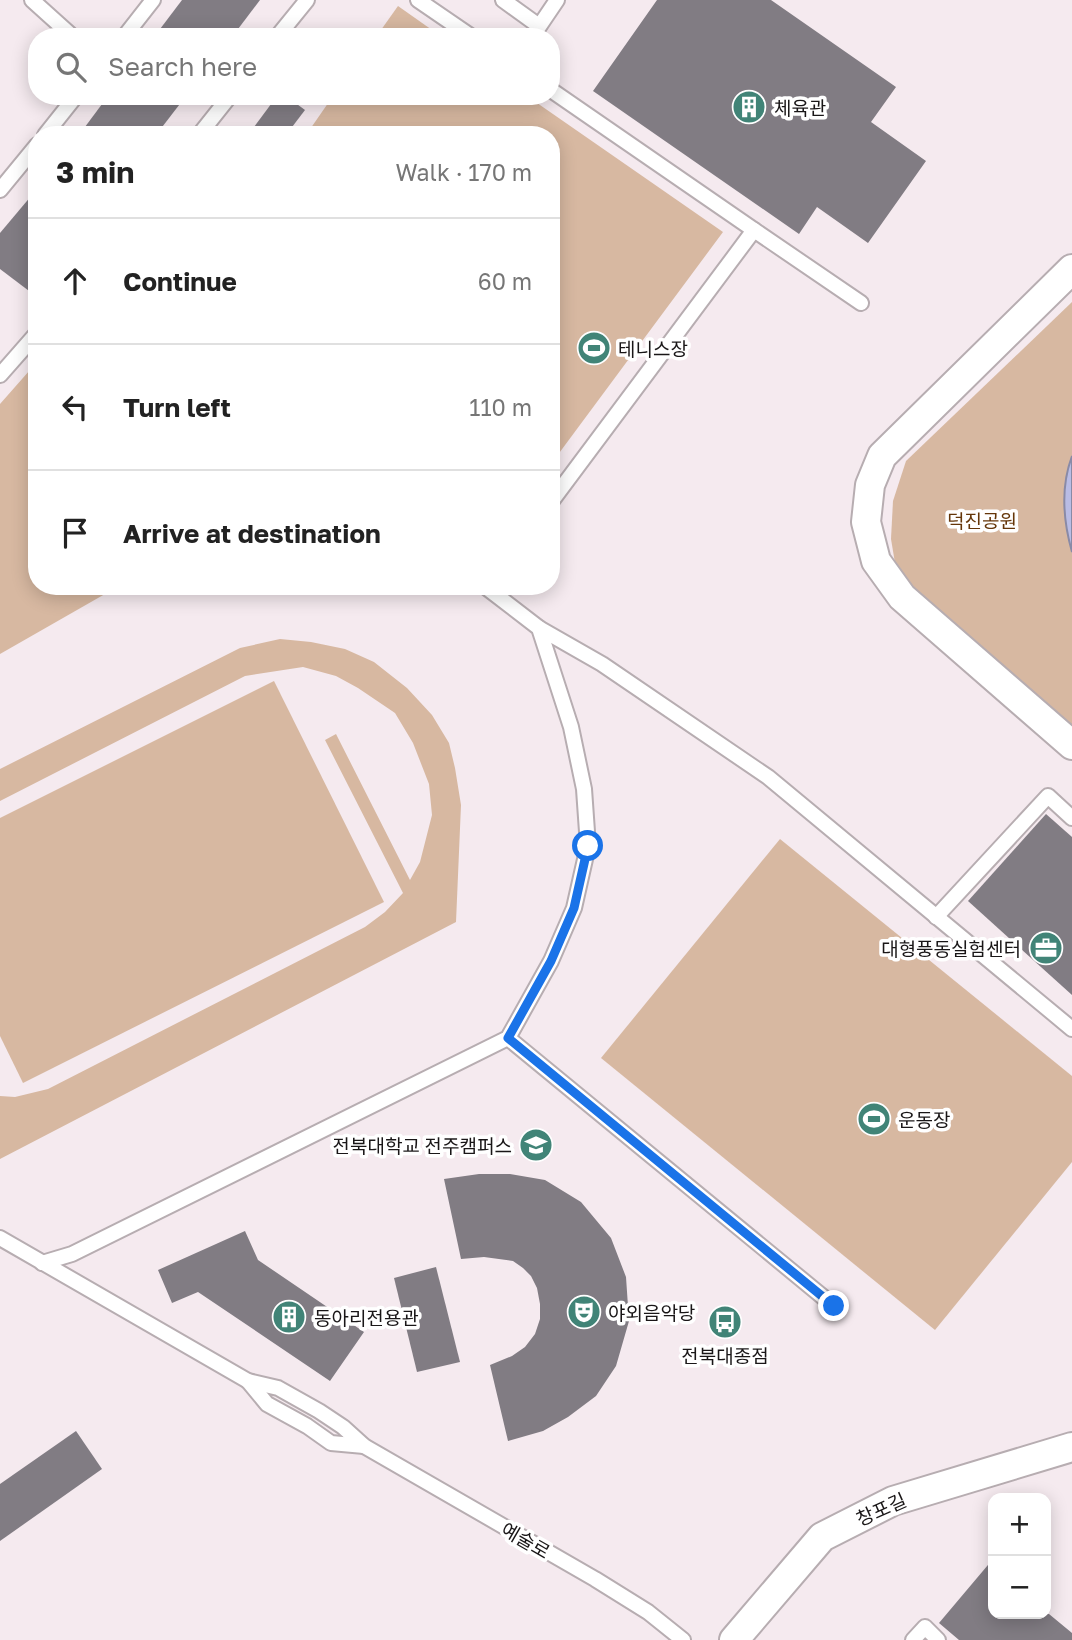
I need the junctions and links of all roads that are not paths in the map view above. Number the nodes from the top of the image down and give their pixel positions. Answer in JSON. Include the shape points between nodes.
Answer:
{"nodes":[{"id":1,"x":32,"y":0,"type":"edge"},
{"id":2,"x":153,"y":0,"type":"edge"},
{"id":3,"x":307,"y":0,"type":"edge"},
{"id":4,"x":418,"y":0,"type":"edge"},
{"id":5,"x":503,"y":0,"type":"edge"},
{"id":6,"x":557,"y":0,"type":"edge"},
{"id":7,"x":63,"y":28,"type":"edge"},
{"id":8,"x":131,"y":28,"type":"edge"},
{"id":9,"x":284,"y":28,"type":"edge"},
{"id":10,"x":459,"y":28,"type":"edge"},
{"id":11,"x":531,"y":28,"type":"edge"},
{"id":12,"x":538,"y":28,"type":"edge"},
{"id":13,"x":560,"y":96,"type":"edge"},
{"id":14,"x":69,"y":105,"type":"edge"},
{"id":15,"x":223,"y":105,"type":"edge"},
{"id":16,"x":52,"y":126,"type":"edge"},
{"id":17,"x":206,"y":126,"type":"edge"},
{"id":18,"x":28,"y":156,"type":"edge"},
{"id":19,"x":0,"y":190,"type":"edge"},
{"id":20,"x":754,"y":230,"type":"junction"},
{"id":21,"x":1072,"y":269,"type":"edge"},
{"id":22,"x":861,"y":303,"type":"dead end"},
{"id":23,"x":28,"y":343,"type":"edge"},
{"id":24,"x":0,"y":375,"type":"edge"},
{"id":25,"x":560,"y":490,"type":"edge"},
{"id":26,"x":497,"y":595,"type":"edge"},
{"id":27,"x":539,"y":628,"type":"junction"},
{"id":28,"x":1072,"y":745,"type":"edge"},
{"id":29,"x":1072,"y":818,"type":"edge"},
{"id":30,"x":936,"y":917,"type":"junction"},
{"id":31,"x":1072,"y":1029,"type":"edge"},
{"id":32,"x":508,"y":1038,"type":"junction"},
{"id":33,"x":0,"y":1238,"type":"edge"},
{"id":34,"x":42,"y":1263,"type":"junction"},
{"id":35,"x":834,"y":1306,"type":"dead end"},
{"id":36,"x":1072,"y":1447,"type":"edge"},
{"id":37,"x":683,"y":1640,"type":"edge"},
{"id":38,"x":734,"y":1640,"type":"edge"},
{"id":39,"x":913,"y":1640,"type":"edge"},
{"id":40,"x":938,"y":1640,"type":"edge"}],
"edges":[{"from":1,"to":7,"type":"lane"},
{"from":2,"to":8,"type":"lane"},
{"from":3,"to":9,"type":"lane"},
{"from":4,"to":10,"type":"lane"},
{"from":5,"to":11,"type":"lane"},
{"from":6,"to":12,"type":"lane"},
{"from":13,"to":20,"type":"lane"},
{"from":14,"to":16,"type":"lane"},
{"from":15,"to":17,"type":"lane"},
{"from":18,"to":19,"type":"lane"},
{"from":20,"to":22,"type":"lane"},
{"from":20,"to":25,"type":"lane"},
{"from":21,"to":28,"type":"street","via":[[882,456],[870,485],[866,522],[876,561],[902,597]]},
{"from":23,"to":24,"type":"lane"},
{"from":26,"to":27,"type":"lane"},
{"from":27,"to":30,"type":"lane","via":[[602,664],[768,777]]},
{"from":27,"to":32,"type":"lane","via":[[571,727],[584,789],[588,846],[574,908]]},
{"from":29,"to":30,"type":"lane","via":[[1048,796]]},
{"from":30,"to":31,"type":"lane"},
{"from":32,"to":34,"type":"lane","via":[[72,1254]]},
{"from":32,"to":35,"type":"lane"},
{"from":33,"to":34,"type":"lane","name":"예술로"},
{"from":34,"to":37,"type":"lane","name":"예술로","via":[[248,1381],[278,1388],[319,1411],[364,1446],[594,1579]]},
{"from":36,"to":38,"type":"street","name":"창포길","via":[[893,1501],[822,1537]]},
{"from":39,"to":40,"type":"lane","via":[[925,1627]]}]}
